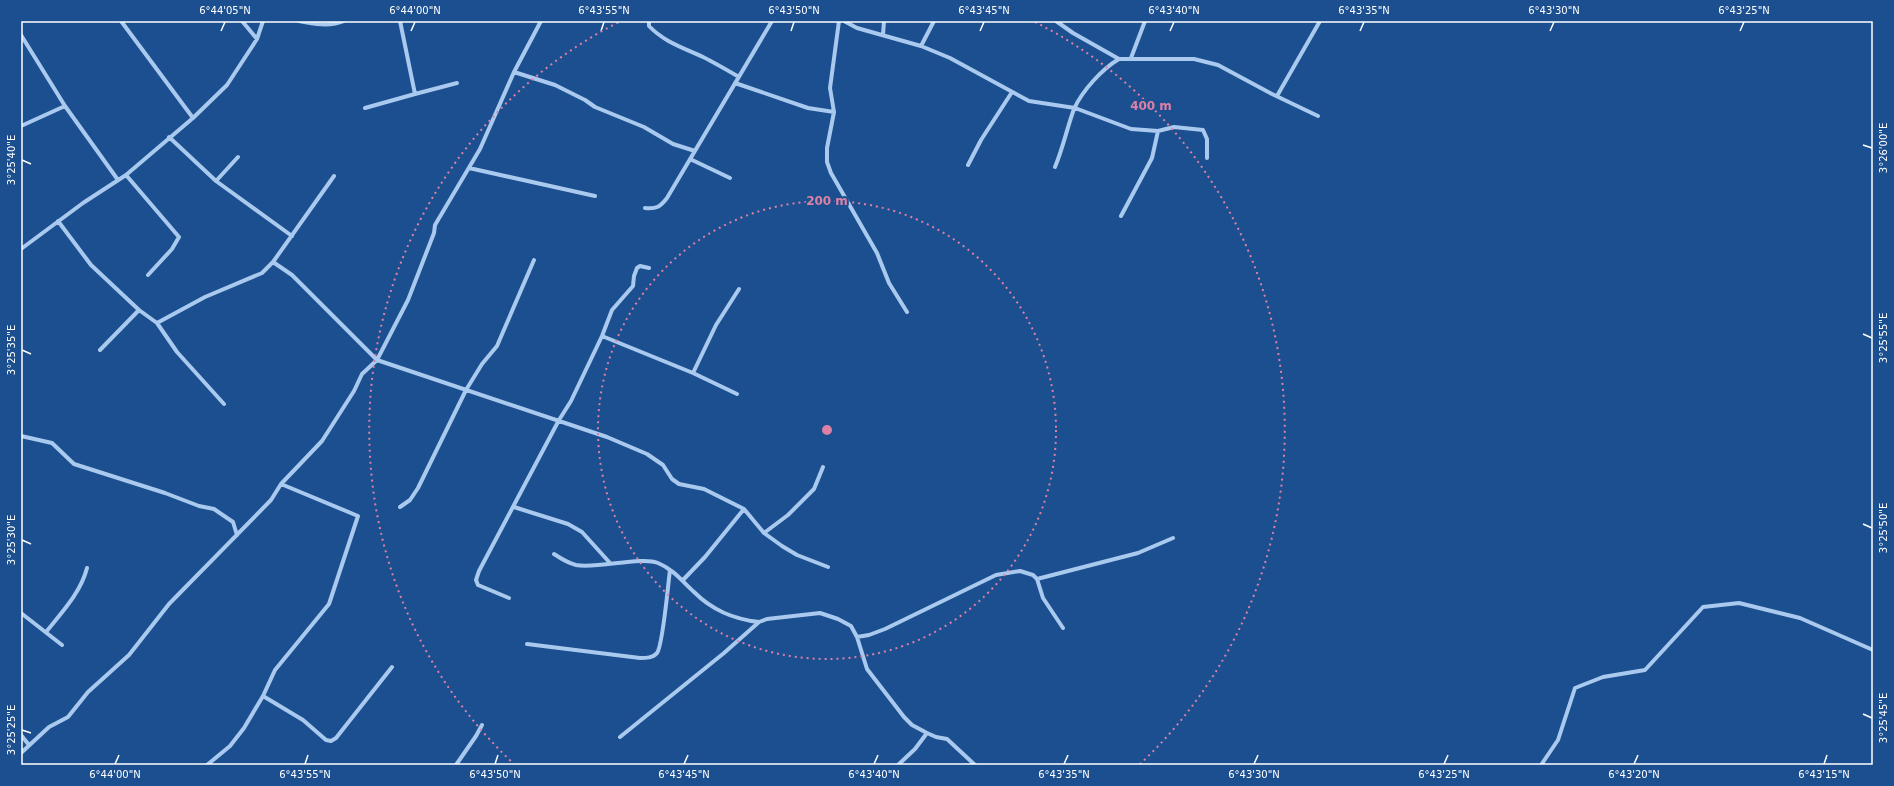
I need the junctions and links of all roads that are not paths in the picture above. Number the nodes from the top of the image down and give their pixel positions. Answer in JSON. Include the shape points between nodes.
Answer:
{"nodes":[{"id":1,"x":121,"y":21,"type":"edge"},
{"id":2,"x":242,"y":21,"type":"edge"},
{"id":3,"x":263,"y":21,"type":"edge"},
{"id":4,"x":299,"y":21,"type":"edge"},
{"id":5,"x":344,"y":21,"type":"edge"},
{"id":6,"x":400,"y":21,"type":"edge"},
{"id":7,"x":541,"y":21,"type":"edge"},
{"id":8,"x":649,"y":21,"type":"edge"},
{"id":9,"x":772,"y":21,"type":"edge"},
{"id":10,"x":839,"y":21,"type":"edge"},
{"id":11,"x":844,"y":21,"type":"edge"},
{"id":12,"x":884,"y":21,"type":"edge"},
{"id":13,"x":934,"y":21,"type":"edge"},
{"id":14,"x":1056,"y":21,"type":"edge"},
{"id":15,"x":1145,"y":21,"type":"edge"},
{"id":16,"x":1320,"y":21,"type":"edge"},
{"id":17,"x":21,"y":35,"type":"edge"},
{"id":18,"x":883,"y":35,"type":"junction"},
{"id":19,"x":257,"y":39,"type":"junction"},
{"id":20,"x":921,"y":46,"type":"junction"},
{"id":21,"x":1131,"y":58,"type":"junction"},
{"id":22,"x":1119,"y":59,"type":"junction"},
{"id":23,"x":514,"y":72,"type":"junction"},
{"id":24,"x":739,"y":77,"type":"junction"},
{"id":25,"x":457,"y":82,"type":"dead end"},
{"id":26,"x":735,"y":83,"type":"junction"},
{"id":27,"x":1012,"y":92,"type":"junction"},
{"id":28,"x":415,"y":94,"type":"junction"},
{"id":29,"x":1276,"y":96,"type":"junction"},
{"id":30,"x":66,"y":106,"type":"junction"},
{"id":31,"x":365,"y":108,"type":"dead end"},
{"id":32,"x":1075,"y":108,"type":"junction"},
{"id":33,"x":834,"y":112,"type":"junction"},
{"id":34,"x":1318,"y":116,"type":"dead end"},
{"id":35,"x":193,"y":118,"type":"junction"},
{"id":36,"x":21,"y":126,"type":"edge"},
{"id":37,"x":1158,"y":131,"type":"junction"},
{"id":38,"x":169,"y":137,"type":"junction"},
{"id":39,"x":695,"y":152,"type":"junction"},
{"id":40,"x":238,"y":157,"type":"dead end"},
{"id":41,"x":1207,"y":158,"type":"dead end"},
{"id":42,"x":690,"y":159,"type":"junction"},
{"id":43,"x":968,"y":165,"type":"dead end"},
{"id":44,"x":1054,"y":167,"type":"dead end"},
{"id":45,"x":469,"y":168,"type":"junction"},
{"id":46,"x":126,"y":175,"type":"junction"},
{"id":47,"x":334,"y":176,"type":"dead end"},
{"id":48,"x":730,"y":178,"type":"dead end"},
{"id":49,"x":118,"y":180,"type":"junction"},
{"id":50,"x":216,"y":181,"type":"junction"},
{"id":51,"x":596,"y":196,"type":"dead end"},
{"id":52,"x":645,"y":208,"type":"dead end"},
{"id":53,"x":1121,"y":216,"type":"dead end"},
{"id":54,"x":58,"y":221,"type":"junction"},
{"id":55,"x":292,"y":236,"type":"junction"},
{"id":56,"x":21,"y":249,"type":"edge"},
{"id":57,"x":534,"y":260,"type":"dead end"},
{"id":58,"x":273,"y":262,"type":"junction"},
{"id":59,"x":649,"y":268,"type":"dead end"},
{"id":60,"x":148,"y":275,"type":"dead end"},
{"id":61,"x":739,"y":289,"type":"dead end"},
{"id":62,"x":139,"y":310,"type":"junction"},
{"id":63,"x":907,"y":312,"type":"dead end"},
{"id":64,"x":157,"y":323,"type":"junction"},
{"id":65,"x":602,"y":336,"type":"junction"},
{"id":66,"x":100,"y":350,"type":"dead end"},
{"id":67,"x":377,"y":360,"type":"junction"},
{"id":68,"x":694,"y":373,"type":"junction"},
{"id":69,"x":466,"y":390,"type":"junction"},
{"id":70,"x":737,"y":394,"type":"dead end"},
{"id":71,"x":224,"y":404,"type":"dead end"},
{"id":72,"x":559,"y":420,"type":"junction"},
{"id":73,"x":21,"y":436,"type":"edge"},
{"id":74,"x":823,"y":467,"type":"dead end"},
{"id":75,"x":281,"y":484,"type":"junction"},
{"id":76,"x":400,"y":507,"type":"dead end"},
{"id":77,"x":514,"y":507,"type":"junction"},
{"id":78,"x":744,"y":509,"type":"junction"},
{"id":79,"x":764,"y":533,"type":"junction"},
{"id":80,"x":237,"y":535,"type":"junction"},
{"id":81,"x":1173,"y":538,"type":"dead end"},
{"id":82,"x":554,"y":554,"type":"dead end"},
{"id":83,"x":610,"y":564,"type":"junction"},
{"id":84,"x":828,"y":567,"type":"dead end"},
{"id":85,"x":87,"y":568,"type":"dead end"},
{"id":86,"x":670,"y":570,"type":"junction"},
{"id":87,"x":1037,"y":579,"type":"junction"},
{"id":88,"x":683,"y":580,"type":"junction"},
{"id":89,"x":510,"y":598,"type":"dead end"},
{"id":90,"x":21,"y":613,"type":"edge"},
{"id":91,"x":759,"y":622,"type":"junction"},
{"id":92,"x":1063,"y":628,"type":"dead end"},
{"id":93,"x":46,"y":632,"type":"junction"},
{"id":94,"x":857,"y":637,"type":"junction"},
{"id":95,"x":527,"y":644,"type":"dead end"},
{"id":96,"x":62,"y":645,"type":"dead end"},
{"id":97,"x":1873,"y":650,"type":"edge"},
{"id":98,"x":392,"y":667,"type":"dead end"},
{"id":99,"x":263,"y":696,"type":"junction"},
{"id":100,"x":482,"y":725,"type":"dead end"},
{"id":101,"x":927,"y":733,"type":"junction"},
{"id":102,"x":21,"y":735,"type":"edge"},
{"id":103,"x":620,"y":737,"type":"dead end"},
{"id":104,"x":29,"y":744,"type":"junction"},
{"id":105,"x":21,"y":753,"type":"edge"},
{"id":106,"x":207,"y":765,"type":"edge"},
{"id":107,"x":456,"y":765,"type":"edge"},
{"id":108,"x":898,"y":765,"type":"edge"},
{"id":109,"x":975,"y":765,"type":"edge"},
{"id":110,"x":1541,"y":765,"type":"edge"}],
"edges":[{"from":1,"to":35,"type":"street"},
{"from":2,"to":19,"type":"street"},
{"from":3,"to":19,"type":"street"},
{"from":4,"to":5,"type":"street","via":[[317,24],[337,24]]},
{"from":6,"to":28,"type":"street"},
{"from":7,"to":23,"type":"street"},
{"from":8,"to":24,"type":"street","via":[[649,26],[670,42]]},
{"from":9,"to":24,"type":"street"},
{"from":10,"to":33,"type":"street","via":[[830,88]]},
{"from":11,"to":18,"type":"street","via":[[857,28]]},
{"from":12,"to":18,"type":"street"},
{"from":13,"to":20,"type":"street"},
{"from":14,"to":22,"type":"street"},
{"from":15,"to":21,"type":"street"},
{"from":16,"to":29,"type":"street"},
{"from":17,"to":30,"type":"street"},
{"from":18,"to":20,"type":"street"},
{"from":19,"to":35,"type":"street","via":[[227,85]]},
{"from":20,"to":27,"type":"street","via":[[950,58]]},
{"from":21,"to":22,"type":"street"},
{"from":21,"to":29,"type":"street","via":[[1194,59],[1218,65]]},
{"from":22,"to":32,"type":"street","via":[[1108,65],[1095,79]]},
{"from":23,"to":39,"type":"street","via":[[555,85],[595,107],[644,126],[673,144]]},
{"from":23,"to":45,"type":"street"},
{"from":24,"to":26,"type":"street"},
{"from":25,"to":28,"type":"street"},
{"from":26,"to":33,"type":"street","via":[[808,108]]},
{"from":26,"to":39,"type":"street"},
{"from":27,"to":32,"type":"street","via":[[1040,104]]},
{"from":27,"to":43,"type":"street"},
{"from":28,"to":31,"type":"street"},
{"from":29,"to":34,"type":"street"},
{"from":30,"to":36,"type":"street"},
{"from":30,"to":49,"type":"street"},
{"from":32,"to":37,"type":"street","via":[[1131,129]]},
{"from":32,"to":44,"type":"street"},
{"from":33,"to":63,"type":"street","via":[[827,148],[831,173]]},
{"from":35,"to":38,"type":"street"},
{"from":37,"to":41,"type":"street","via":[[1174,127],[1203,130]]},
{"from":37,"to":53,"type":"street","via":[[1152,158]]},
{"from":38,"to":46,"type":"street"},
{"from":38,"to":50,"type":"street"},
{"from":39,"to":42,"type":"street"},
{"from":40,"to":50,"type":"street"},
{"from":42,"to":48,"type":"street"},
{"from":42,"to":52,"type":"street","via":[[660,206],[655,209]]},
{"from":45,"to":51,"type":"street"},
{"from":45,"to":67,"type":"street","via":[[435,225],[408,300]]},
{"from":46,"to":49,"type":"street"},
{"from":46,"to":60,"type":"street","via":[[179,237],[172,249]]},
{"from":47,"to":55,"type":"street"},
{"from":49,"to":54,"type":"street"},
{"from":50,"to":55,"type":"street"},
{"from":54,"to":56,"type":"street"},
{"from":54,"to":62,"type":"street","via":[[91,265]]},
{"from":55,"to":58,"type":"street"},
{"from":57,"to":69,"type":"street","via":[[496,346]]},
{"from":58,"to":64,"type":"street","via":[[262,273],[205,297]]},
{"from":58,"to":67,"type":"street","via":[[292,275]]},
{"from":59,"to":65,"type":"street","via":[[637,268],[634,286],[612,310]]},
{"from":61,"to":68,"type":"street","via":[[716,325]]},
{"from":62,"to":64,"type":"street"},
{"from":62,"to":66,"type":"street"},
{"from":64,"to":71,"type":"street","via":[[177,352]]},
{"from":65,"to":68,"type":"street"},
{"from":65,"to":72,"type":"street","via":[[571,401]]},
{"from":67,"to":69,"type":"street"},
{"from":67,"to":75,"type":"street","via":[[362,374],[322,441]]},
{"from":68,"to":70,"type":"street"},
{"from":69,"to":72,"type":"street"},
{"from":69,"to":76,"type":"street","via":[[418,488],[410,500]]},
{"from":72,"to":77,"type":"street"},
{"from":72,"to":78,"type":"street","via":[[647,454],[663,465],[672,479],[679,484],[704,489]]},
{"from":73,"to":80,"type":"street","via":[[52,443],[74,464],[214,509],[233,522]]},
{"from":74,"to":79,"type":"street","via":[[814,489],[788,515]]},
{"from":75,"to":80,"type":"street","via":[[272,500]]},
{"from":75,"to":99,"type":"street","via":[[358,516],[329,604],[275,670]]},
{"from":77,"to":83,"type":"street","via":[[568,524],[582,532]]},
{"from":77,"to":89,"type":"street","via":[[476,580],[485,589]]},
{"from":78,"to":79,"type":"street"},
{"from":78,"to":88,"type":"street"},
{"from":79,"to":84,"type":"street","via":[[797,555]]},
{"from":80,"to":104,"type":"street","via":[[169,604],[129,655],[88,692],[68,717],[49,727]]},
{"from":81,"to":87,"type":"street","via":[[1138,553]]},
{"from":82,"to":83,"type":"street","via":[[574,565]]},
{"from":83,"to":86,"type":"street","via":[[657,562]]},
{"from":85,"to":93,"type":"street","via":[[84,579]]},
{"from":86,"to":88,"type":"street"},
{"from":86,"to":95,"type":"street","via":[[661,638],[658,652],[653,657],[640,658]]},
{"from":87,"to":92,"type":"street","via":[[1043,598]]},
{"from":87,"to":94,"type":"street","via":[[1020,571],[996,575],[885,629]]},
{"from":88,"to":91,"type":"street","via":[[718,611],[739,619]]},
{"from":90,"to":93,"type":"street"},
{"from":91,"to":94,"type":"street","via":[[820,613],[851,626]]},
{"from":91,"to":103,"type":"street","via":[[724,654]]},
{"from":93,"to":96,"type":"street"},
{"from":94,"to":101,"type":"street","via":[[867,669],[889,701],[912,725]]},
{"from":97,"to":110,"type":"street","via":[[1800,618],[1739,603],[1703,607],[1645,670],[1603,677],[1575,688],[1558,740]]},
{"from":98,"to":99,"type":"street","via":[[331,741],[326,740],[303,720]]},
{"from":99,"to":106,"type":"street","via":[[230,746]]},
{"from":100,"to":107,"type":"street"},
{"from":101,"to":108,"type":"street"},
{"from":101,"to":109,"type":"street","via":[[947,739]]},
{"from":102,"to":104,"type":"street"},
{"from":104,"to":105,"type":"street"}]}
